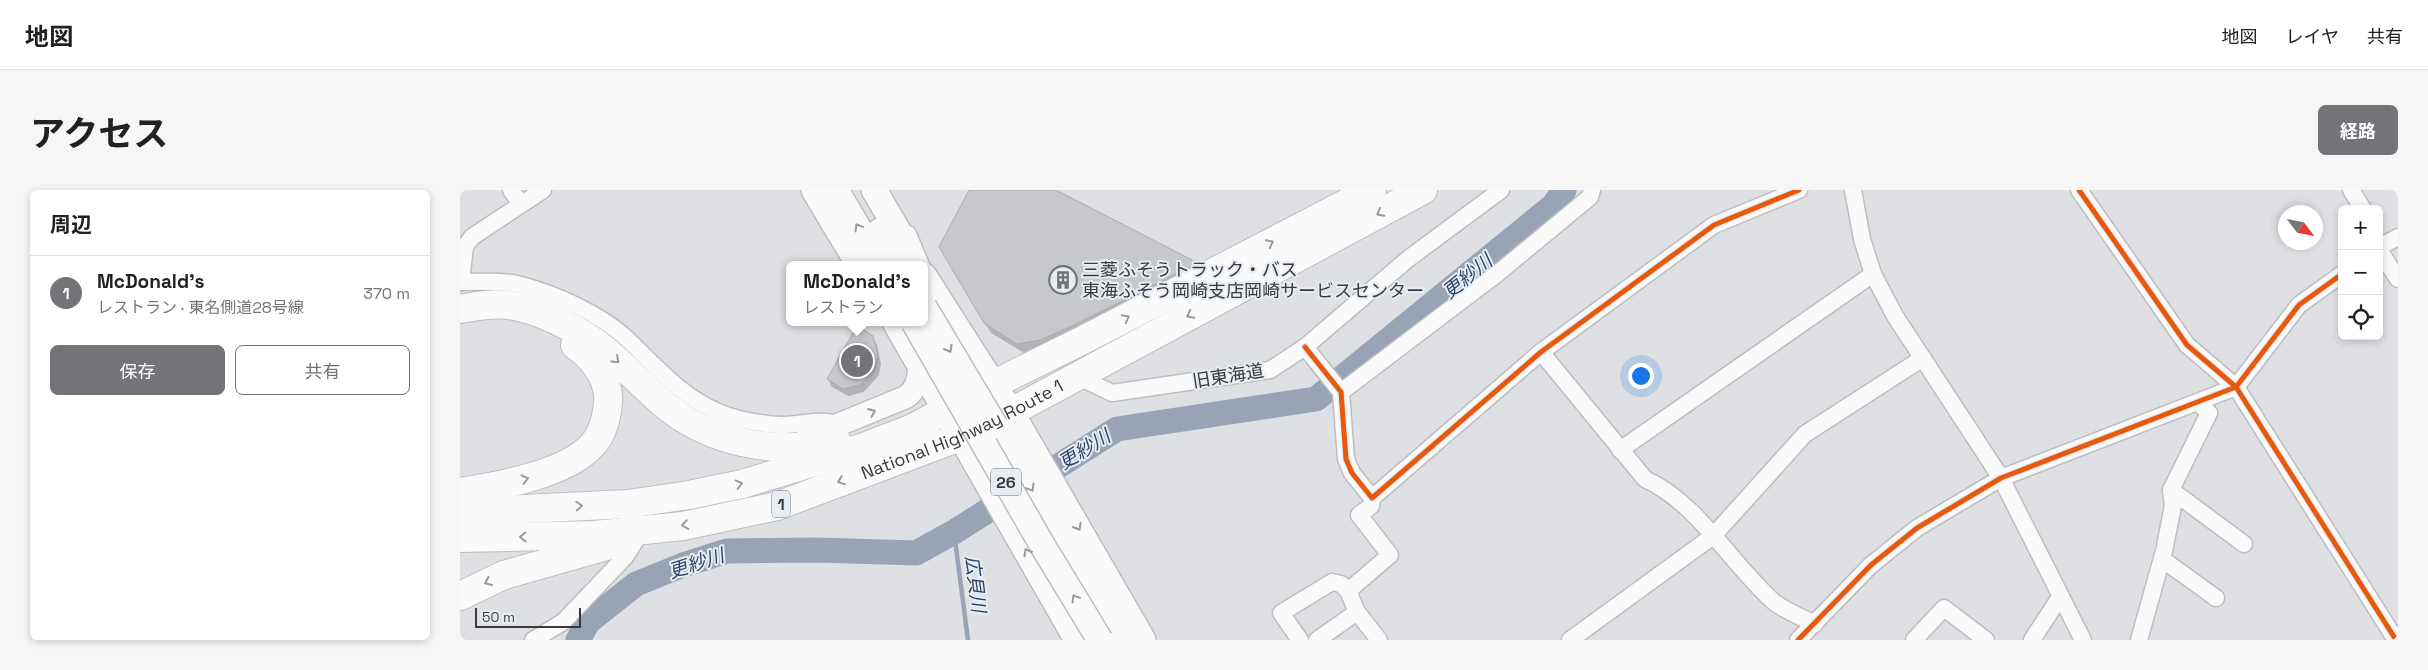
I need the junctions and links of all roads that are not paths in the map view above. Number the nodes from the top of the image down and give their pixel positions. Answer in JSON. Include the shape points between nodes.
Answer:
{"nodes":[{"id":1,"x":511,"y":190,"type":"edge"},
{"id":2,"x":543,"y":190,"type":"edge"},
{"id":3,"x":801,"y":190,"type":"edge"},
{"id":4,"x":814,"y":190,"type":"edge"},
{"id":5,"x":836,"y":190,"type":"edge"},
{"id":6,"x":1372,"y":190,"type":"edge"},
{"id":7,"x":1423,"y":190,"type":"edge"},
{"id":8,"x":1501,"y":190,"type":"edge"},
{"id":9,"x":1592,"y":190,"type":"edge"},
{"id":10,"x":1798,"y":190,"type":"edge"},
{"id":11,"x":1853,"y":190,"type":"edge"},
{"id":12,"x":2080,"y":190,"type":"edge"},
{"id":13,"x":2351,"y":190,"type":"edge"},
{"id":14,"x":873,"y":191,"type":"edge"},
{"id":15,"x":520,"y":204,"type":"junction"},
{"id":16,"x":2360,"y":205,"type":"edge"},
{"id":17,"x":2384,"y":243,"type":"edge"},
{"id":18,"x":850,"y":261,"type":"edge"},
{"id":19,"x":856,"y":261,"type":"edge"},
{"id":20,"x":878,"y":261,"type":"edge"},
{"id":21,"x":899,"y":261,"type":"edge"},
{"id":22,"x":917,"y":261,"type":"edge"},
{"id":23,"x":1873,"y":274,"type":"junction"},
{"id":24,"x":2338,"y":277,"type":"edge"},
{"id":25,"x":928,"y":279,"type":"edge"},
{"id":26,"x":2398,"y":279,"type":"edge"},
{"id":27,"x":460,"y":291,"type":"edge"},
{"id":28,"x":928,"y":313,"type":"edge"},
{"id":29,"x":897,"y":326,"type":"edge"},
{"id":30,"x":916,"y":326,"type":"edge"},
{"id":31,"x":460,"y":329,"type":"edge"},
{"id":32,"x":1305,"y":347,"type":"junction"},
{"id":33,"x":1541,"y":352,"type":"junction"},
{"id":34,"x":1923,"y":358,"type":"junction"},
{"id":35,"x":920,"y":364,"type":"junction"},
{"id":36,"x":1077,"y":376,"type":"junction"},
{"id":37,"x":990,"y":381,"type":"junction"},
{"id":38,"x":2236,"y":387,"type":"junction"},
{"id":39,"x":1341,"y":392,"type":"junction"},
{"id":40,"x":2198,"y":402,"type":"junction"},
{"id":41,"x":943,"y":406,"type":"junction"},
{"id":42,"x":838,"y":426,"type":"junction"},
{"id":43,"x":1004,"y":428,"type":"junction"},
{"id":44,"x":960,"y":437,"type":"junction"},
{"id":45,"x":776,"y":446,"type":"junction"},
{"id":46,"x":1620,"y":450,"type":"junction"},
{"id":47,"x":2002,"y":478,"type":"junction"},
{"id":48,"x":2171,"y":490,"type":"junction"},
{"id":49,"x":460,"y":492,"type":"edge"},
{"id":50,"x":1372,"y":498,"type":"junction"},
{"id":51,"x":460,"y":512,"type":"edge"},
{"id":52,"x":638,"y":530,"type":"junction"},
{"id":53,"x":1713,"y":536,"type":"junction"},
{"id":54,"x":460,"y":538,"type":"edge"},
{"id":55,"x":2244,"y":544,"type":"dead end"},
{"id":56,"x":2162,"y":558,"type":"junction"},
{"id":57,"x":1348,"y":590,"type":"junction"},
{"id":58,"x":460,"y":596,"type":"edge"},
{"id":59,"x":2060,"y":597,"type":"junction"},
{"id":60,"x":2216,"y":598,"type":"dead end"},
{"id":61,"x":1357,"y":612,"type":"junction"},
{"id":62,"x":1815,"y":624,"type":"junction"},
{"id":63,"x":533,"y":640,"type":"edge"},
{"id":64,"x":1077,"y":640,"type":"edge"},
{"id":65,"x":1100,"y":640,"type":"edge"},
{"id":66,"x":1121,"y":640,"type":"edge"},
{"id":67,"x":1143,"y":640,"type":"edge"},
{"id":68,"x":1300,"y":640,"type":"edge"},
{"id":69,"x":1316,"y":640,"type":"edge"},
{"id":70,"x":1379,"y":640,"type":"edge"},
{"id":71,"x":1570,"y":640,"type":"edge"},
{"id":72,"x":1798,"y":640,"type":"edge"},
{"id":73,"x":1914,"y":640,"type":"edge"},
{"id":74,"x":1986,"y":640,"type":"edge"},
{"id":75,"x":2032,"y":640,"type":"edge"},
{"id":76,"x":2083,"y":640,"type":"edge"},
{"id":77,"x":2139,"y":640,"type":"edge"},
{"id":78,"x":2396,"y":640,"type":"edge"}],
"edges":[{"from":1,"to":15,"type":"street"},
{"from":2,"to":15,"type":"street"},
{"from":3,"to":18,"type":"street","via":[[825,231]]},
{"from":4,"to":19,"type":"main road"},
{"from":20,"to":5,"type":"main road","one_way":true},
{"from":37,"to":6,"type":"highway","name":"National Highway Route 1","number":"1","one_way":true,"via":[[1083,340]]},
{"from":7,"to":36,"type":"highway","name":"National Highway Route 1","number":"1","one_way":true},
{"from":8,"to":32,"type":"street","name":"旧東海道","via":[[1408,259]]},
{"from":9,"to":39,"type":"street","via":[[1590,197],[1498,273]]},
{"from":10,"to":33,"type":"street","via":[[1714,225]]},
{"from":11,"to":23,"type":"street","via":[[1862,239]]},
{"from":12,"to":38,"type":"street","via":[[2187,344]]},
{"from":13,"to":16,"type":"street"},
{"from":14,"to":21,"type":"main road","number":"26"},
{"from":14,"to":22,"type":"main road","number":"26"},
{"from":15,"to":27,"type":"street","via":[[472,237],[465,246]]},
{"from":17,"to":26,"type":"street"},
{"from":23,"to":34,"type":"street","via":[[1895,316]]},
{"from":23,"to":46,"type":"street"},
{"from":24,"to":38,"type":"street","via":[[2299,306]]},
{"from":25,"to":37,"type":"main road","number":"26"},
{"from":27,"to":42,"type":"street","via":[[520,284],[559,299],[594,316],[624,336],[676,387],[716,412],[777,425],[797,426],[829,420]]},
{"from":27,"to":45,"type":"highway","one_way":true,"via":[[479,305],[509,305],[545,315],[604,348],[671,409],[702,428],[737,441]]},
{"from":28,"to":43,"type":"main road","number":"26","one_way":true,"bridge":true},
{"from":29,"to":35,"type":"main road","number":"26"},
{"from":65,"to":30,"type":"main road","number":"26","one_way":true,"bridge":true},
{"from":49,"to":31,"type":"highway","one_way":true,"via":[[538,475],[568,463],[595,443],[606,421],[609,396],[600,370],[578,347],[542,326],[511,317],[475,322]]},
{"from":32,"to":36,"type":"street","name":"旧東海道","via":[[1270,370],[1112,393]]},
{"from":32,"to":39,"type":"street"},
{"from":33,"to":46,"type":"street"},
{"from":33,"to":50,"type":"street"},
{"from":34,"to":47,"type":"street"},
{"from":34,"to":53,"type":"street","via":[[1805,434]]},
{"from":35,"to":41,"type":"main road","number":"26"},
{"from":42,"to":35,"type":"street","one_way":true,"via":[[911,393],[917,383]]},
{"from":36,"to":43,"type":"highway","name":"National Highway Route 1","number":"1"},
{"from":37,"to":41,"type":"highway","name":"National Highway Route 1","number":"1"},
{"from":37,"to":43,"type":"main road","number":"26"},
{"from":38,"to":40,"type":"street"},
{"from":38,"to":78,"type":"street"},
{"from":39,"to":50,"type":"street","via":[[1346,459],[1352,473]]},
{"from":40,"to":47,"type":"street"},
{"from":40,"to":48,"type":"street","via":[[2210,413]]},
{"from":41,"to":44,"type":"main road","number":"26"},
{"from":41,"to":45,"type":"highway","via":[[828,442],[810,446]]},
{"from":51,"to":41,"type":"highway","name":"National Highway Route 1","number":"1","one_way":true,"via":[[628,504],[742,484],[886,439]]},
{"from":42,"to":45,"type":"street"},
{"from":43,"to":44,"type":"highway","name":"National Highway Route 1","number":"1"},
{"from":43,"to":66,"type":"main road","number":"26","one_way":true},
{"from":43,"to":67,"type":"main road","number":"26","one_way":true,"via":[[1039,460]]},
{"from":44,"to":52,"type":"highway","name":"National Highway Route 1","number":"1","one_way":true,"via":[[777,506],[683,526]]},
{"from":64,"to":44,"type":"main road","number":"26","one_way":true},
{"from":46,"to":53,"type":"street","via":[[1645,478],[1664,488]]},
{"from":47,"to":59,"type":"street"},
{"from":47,"to":62,"type":"street","via":[[1917,528],[1871,565]]},
{"from":48,"to":55,"type":"street"},
{"from":48,"to":56,"type":"street","via":[[2173,506]]},
{"from":50,"to":57,"type":"street","via":[[1372,506],[1359,516],[1390,555]]},
{"from":52,"to":54,"type":"highway","name":"National Highway Route 1","number":"1","one_way":true,"via":[[595,535]]},
{"from":52,"to":58,"type":"highway","one_way":true,"via":[[610,545],[504,575]]},
{"from":52,"to":63,"type":"street","via":[[625,557],[563,622]]},
{"from":53,"to":62,"type":"street","via":[[1776,603]]},
{"from":53,"to":71,"type":"street"},
{"from":56,"to":60,"type":"street"},
{"from":56,"to":77,"type":"street"},
{"from":57,"to":61,"type":"street"},
{"from":57,"to":68,"type":"street","via":[[1332,582],[1281,613]]},
{"from":59,"to":75,"type":"street"},
{"from":59,"to":76,"type":"street"},
{"from":61,"to":69,"type":"street"},
{"from":61,"to":70,"type":"street"},
{"from":62,"to":72,"type":"street"},
{"from":73,"to":74,"type":"street","via":[[1944,608]]}]}
